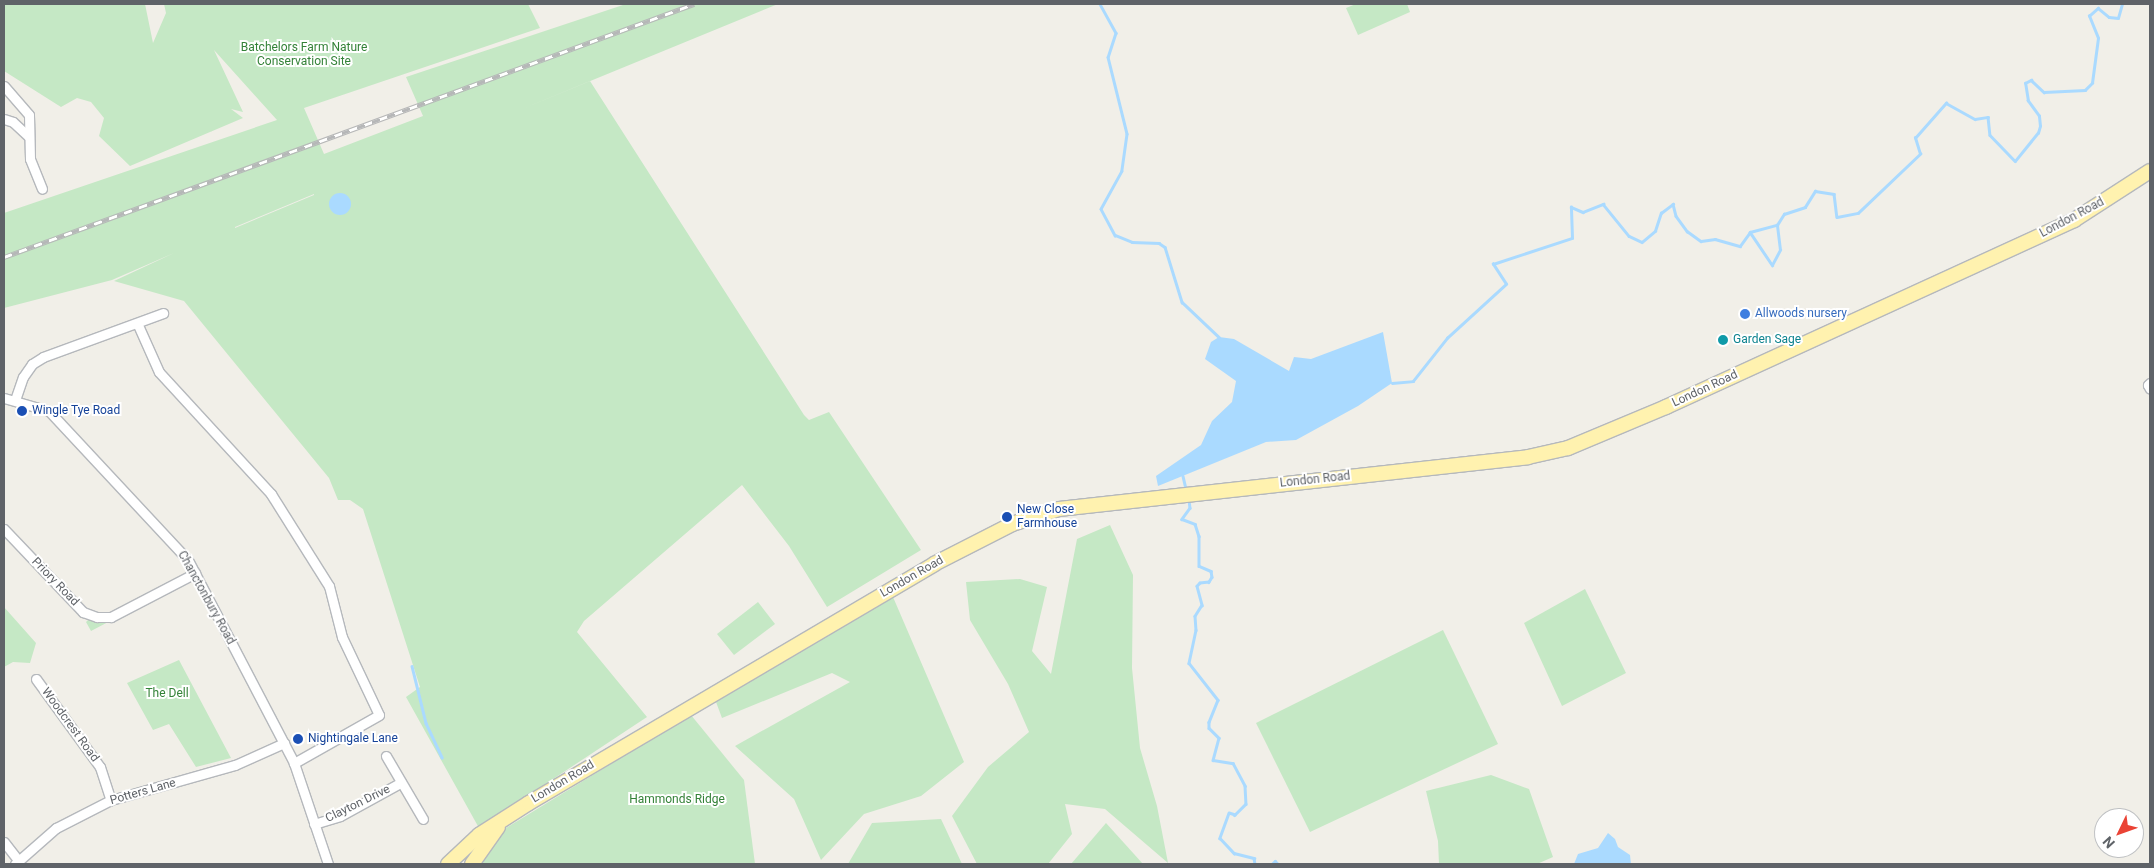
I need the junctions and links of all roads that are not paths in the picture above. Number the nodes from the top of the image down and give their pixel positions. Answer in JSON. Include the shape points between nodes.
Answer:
{"nodes":[{"id":1,"x":4,"y":86,"type":"edge"},
{"id":2,"x":15,"y":100,"type":"junction"},
{"id":3,"x":4,"y":119,"type":"edge"},
{"id":4,"x":16,"y":126,"type":"junction"},
{"id":5,"x":29,"y":138,"type":"junction"},
{"id":6,"x":2150,"y":170,"type":"edge"},
{"id":7,"x":42,"y":188,"type":"dead end"},
{"id":8,"x":162,"y":313,"type":"dead end"},
{"id":9,"x":138,"y":324,"type":"junction"},
{"id":10,"x":4,"y":398,"type":"edge"},
{"id":11,"x":15,"y":400,"type":"junction"},
{"id":12,"x":4,"y":529,"type":"edge"},
{"id":13,"x":195,"y":573,"type":"junction"},
{"id":14,"x":36,"y":679,"type":"dead end"},
{"id":15,"x":284,"y":743,"type":"junction"},
{"id":16,"x":386,"y":756,"type":"dead end"},
{"id":17,"x":294,"y":763,"type":"junction"},
{"id":18,"x":400,"y":783,"type":"junction"},
{"id":19,"x":111,"y":800,"type":"junction"},
{"id":20,"x":423,"y":818,"type":"dead end"},
{"id":21,"x":314,"y":824,"type":"junction"},
{"id":22,"x":500,"y":824,"type":"junction"},
{"id":23,"x":4,"y":842,"type":"edge"},
{"id":24,"x":17,"y":863,"type":"edge"},
{"id":25,"x":328,"y":864,"type":"edge"},
{"id":26,"x":448,"y":864,"type":"edge"},
{"id":27,"x":472,"y":864,"type":"edge"}],
"edges":[{"from":1,"to":2,"type":"street"},
{"from":2,"to":4,"type":"street"},
{"from":2,"to":5,"type":"street","via":[[29,115]]},
{"from":3,"to":4,"type":"street"},
{"from":4,"to":5,"type":"street"},
{"from":5,"to":7,"type":"street","via":[[30,159]]},
{"from":6,"to":22,"type":"main road","name":"London Road","via":[[2074,220],[1666,407],[1568,448],[1528,457],[1059,509],[1012,524],[830,624],[528,803]]},
{"from":8,"to":9,"type":"street"},
{"from":9,"to":11,"type":"street","via":[[43,357],[22,376]]},
{"from":9,"to":17,"type":"street","via":[[159,372],[271,494],[324,578],[342,637],[379,715]]},
{"from":10,"to":11,"type":"street","name":"Chanctonbury Road"},
{"from":11,"to":13,"type":"street","name":"Chanctonbury Road","via":[[49,410],[177,545]]},
{"from":12,"to":13,"type":"street","name":"Priory Road","via":[[83,612],[97,617],[111,617]]},
{"from":13,"to":15,"type":"street","name":"Chanctonbury Road"},
{"from":14,"to":19,"type":"street","name":"Woodcrest Road","via":[[100,767]]},
{"from":15,"to":17,"type":"street","name":"Chanctonbury Road"},
{"from":15,"to":19,"type":"street","name":"Potters Lane","via":[[235,765]]},
{"from":16,"to":18,"type":"street","name":"Clayton Drive"},
{"from":17,"to":21,"type":"street","name":"Chanctonbury Road"},
{"from":18,"to":20,"type":"street","name":"Clayton Drive"},
{"from":18,"to":21,"type":"street","name":"Clayton Drive","via":[[340,816]]},
{"from":19,"to":24,"type":"street","name":"Potters Lane","via":[[56,828]]},
{"from":21,"to":25,"type":"street","name":"Chanctonbury Road"},
{"from":22,"to":26,"type":"main road","name":"London Road","via":[[479,835]]},
{"from":22,"to":27,"type":"main road","name":"London Road"},
{"from":23,"to":24,"type":"street"}]}
